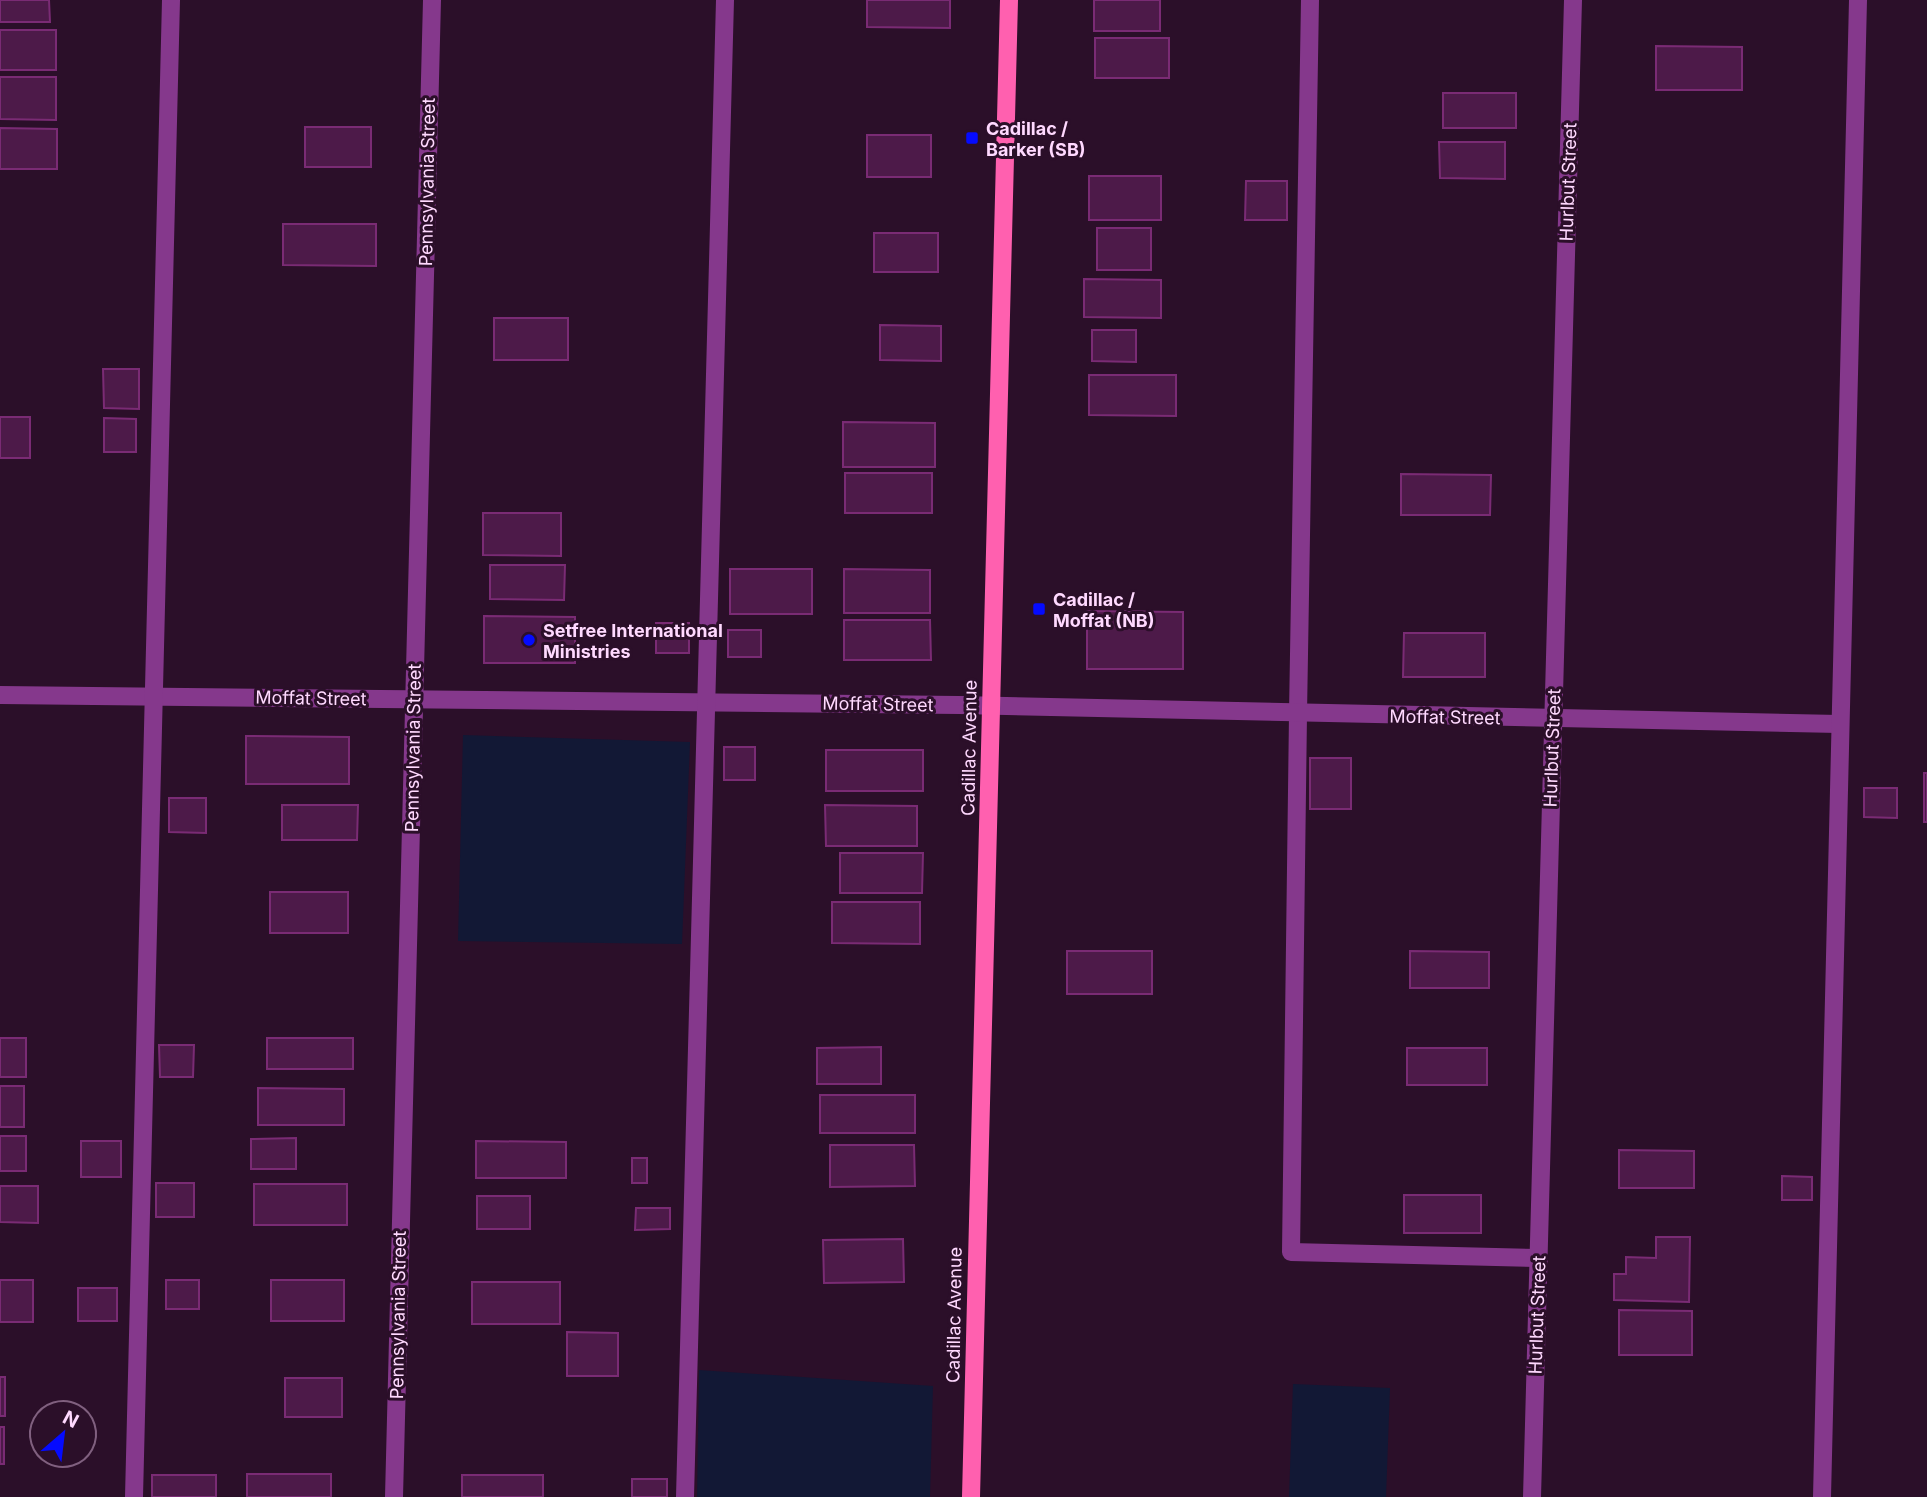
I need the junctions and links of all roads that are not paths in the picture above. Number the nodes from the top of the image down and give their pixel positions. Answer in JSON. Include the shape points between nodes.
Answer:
{"nodes":[{"id":1,"x":170,"y":0,"type":"edge"},
{"id":2,"x":432,"y":0,"type":"edge"},
{"id":3,"x":725,"y":0,"type":"edge"},
{"id":4,"x":1009,"y":0,"type":"edge"},
{"id":5,"x":1310,"y":0,"type":"edge"},
{"id":6,"x":1573,"y":0,"type":"edge"},
{"id":7,"x":1858,"y":0,"type":"edge"},
{"id":8,"x":0,"y":695,"type":"edge"},
{"id":9,"x":154,"y":696,"type":"junction"},
{"id":10,"x":414,"y":699,"type":"junction"},
{"id":11,"x":706,"y":702,"type":"junction"},
{"id":12,"x":991,"y":706,"type":"junction"},
{"id":13,"x":1298,"y":714,"type":"junction"},
{"id":14,"x":1553,"y":719,"type":"junction"},
{"id":15,"x":1839,"y":724,"type":"junction"},
{"id":16,"x":1539,"y":1258,"type":"junction"},
{"id":17,"x":134,"y":1497,"type":"edge"},
{"id":18,"x":394,"y":1497,"type":"edge"},
{"id":19,"x":685,"y":1497,"type":"edge"},
{"id":20,"x":971,"y":1497,"type":"edge"},
{"id":21,"x":1532,"y":1497,"type":"edge"},
{"id":22,"x":1822,"y":1497,"type":"edge"}],
"edges":[{"from":1,"to":9,"type":"street"},
{"from":2,"to":10,"type":"street","name":"Pennsylvania Street"},
{"from":3,"to":11,"type":"street"},
{"from":4,"to":12,"type":"main road","name":"Cadillac Avenue"},
{"from":5,"to":13,"type":"street"},
{"from":6,"to":14,"type":"street","name":"Hurlbut Street"},
{"from":7,"to":15,"type":"street"},
{"from":8,"to":9,"type":"street","name":"Moffat Street"},
{"from":9,"to":10,"type":"street","name":"Moffat Street"},
{"from":9,"to":17,"type":"street"},
{"from":10,"to":11,"type":"street","name":"Moffat Street"},
{"from":10,"to":18,"type":"street","name":"Pennsylvania Street"},
{"from":11,"to":12,"type":"street","name":"Moffat Street"},
{"from":11,"to":19,"type":"street"},
{"from":12,"to":13,"type":"street","name":"Moffat Street"},
{"from":12,"to":20,"type":"main road","name":"Cadillac Avenue"},
{"from":13,"to":14,"type":"street","name":"Moffat Street"},
{"from":13,"to":16,"type":"street","via":[[1291,1252]]},
{"from":14,"to":15,"type":"street","name":"Moffat Street"},
{"from":14,"to":16,"type":"street","name":"Hurlbut Street"},
{"from":15,"to":22,"type":"street"},
{"from":16,"to":21,"type":"street","name":"Hurlbut Street"}]}
